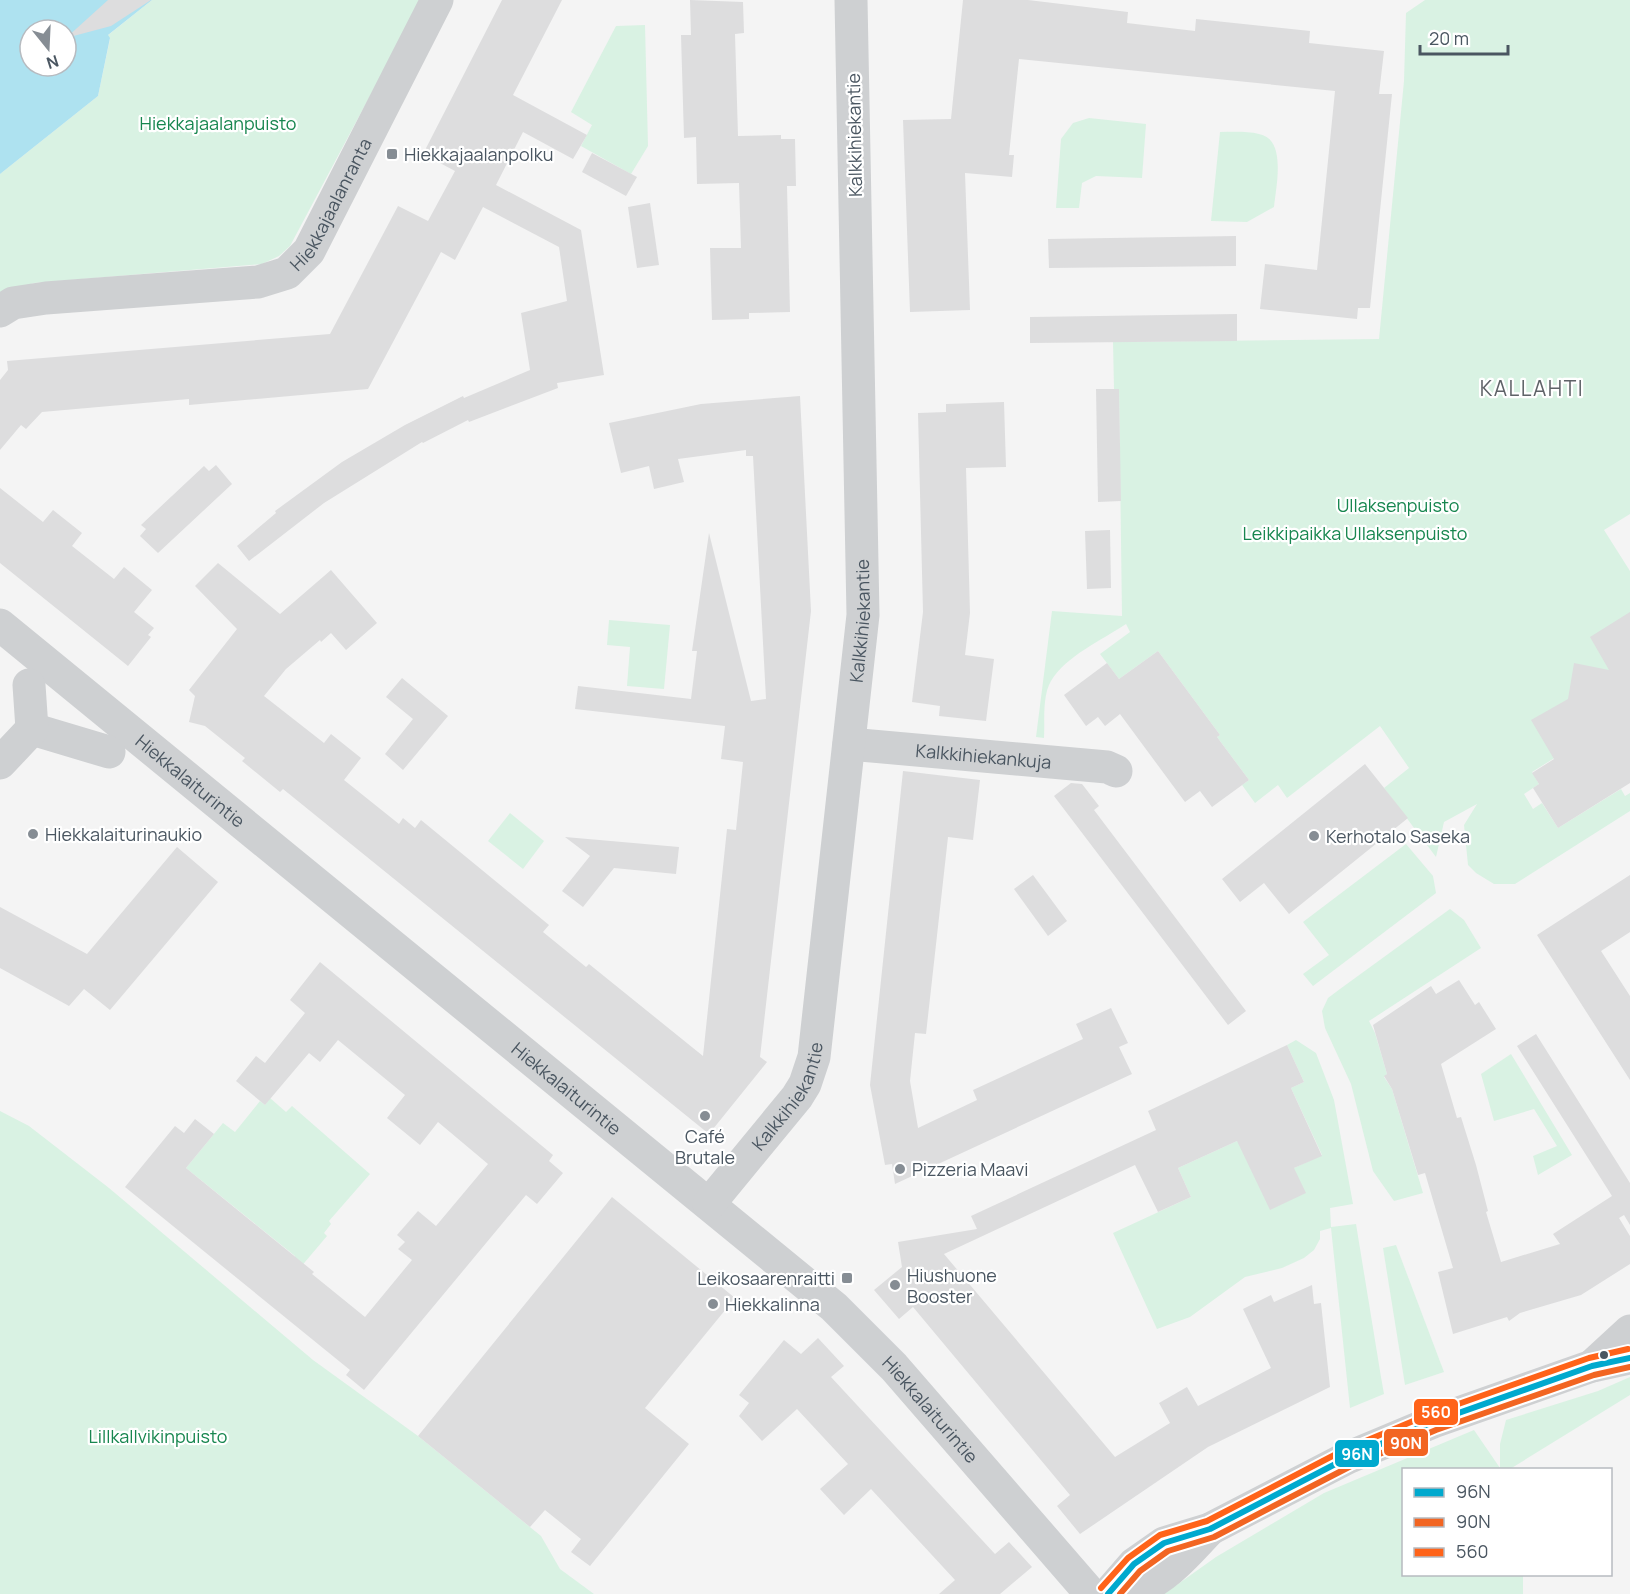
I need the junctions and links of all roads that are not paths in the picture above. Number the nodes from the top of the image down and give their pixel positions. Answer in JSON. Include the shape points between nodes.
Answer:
{"nodes":[{"id":1,"x":437,"y":0,"type":"edge"},
{"id":2,"x":851,"y":0,"type":"edge"},
{"id":3,"x":0,"y":311,"type":"edge"},
{"id":4,"x":0,"y":625,"type":"edge"},
{"id":5,"x":28,"y":686,"type":"dead end"},
{"id":6,"x":32,"y":729,"type":"junction"},
{"id":7,"x":849,"y":744,"type":"junction"},
{"id":8,"x":109,"y":752,"type":"dead end"},
{"id":9,"x":0,"y":763,"type":"edge"},
{"id":10,"x":1116,"y":771,"type":"dead end"},
{"id":11,"x":709,"y":1204,"type":"junction"},
{"id":12,"x":1630,"y":1331,"type":"edge"},
{"id":13,"x":1630,"y":1358,"type":"edge"},
{"id":14,"x":1592,"y":1366,"type":"junction"},
{"id":15,"x":1210,"y":1529,"type":"junction"},
{"id":16,"x":1091,"y":1594,"type":"edge"},
{"id":17,"x":1108,"y":1594,"type":"edge"},
{"id":18,"x":1128,"y":1594,"type":"edge"}],
"edges":[{"from":1,"to":3,"type":"street","name":"Hiekkajaalanranta","via":[[309,251],[287,273],[258,282],[46,298],[13,303]]},
{"from":2,"to":7,"type":"street","name":"Kalkkihiekantie","via":[[863,615]]},
{"from":4,"to":11,"type":"street","name":"Hiekkalaiturintie"},
{"from":5,"to":6,"type":"street"},
{"from":6,"to":8,"type":"street"},
{"from":6,"to":9,"type":"street"},
{"from":7,"to":10,"type":"street","name":"Kalkkihiekankuja","via":[[1107,767]]},
{"from":7,"to":11,"type":"street","name":"Kalkkihiekantie","via":[[814,1057],[797,1097]]},
{"from":11,"to":16,"type":"street","name":"Hiekkalaiturintie","via":[[863,1334]]},
{"from":12,"to":14,"type":"street"},
{"from":13,"to":14,"type":"street"},
{"from":14,"to":15,"type":"street","via":[[1390,1439],[1311,1475]]},
{"from":15,"to":17,"type":"street","via":[[1164,1543],[1134,1564]]},
{"from":15,"to":18,"type":"street","via":[[1163,1576]]}]}
